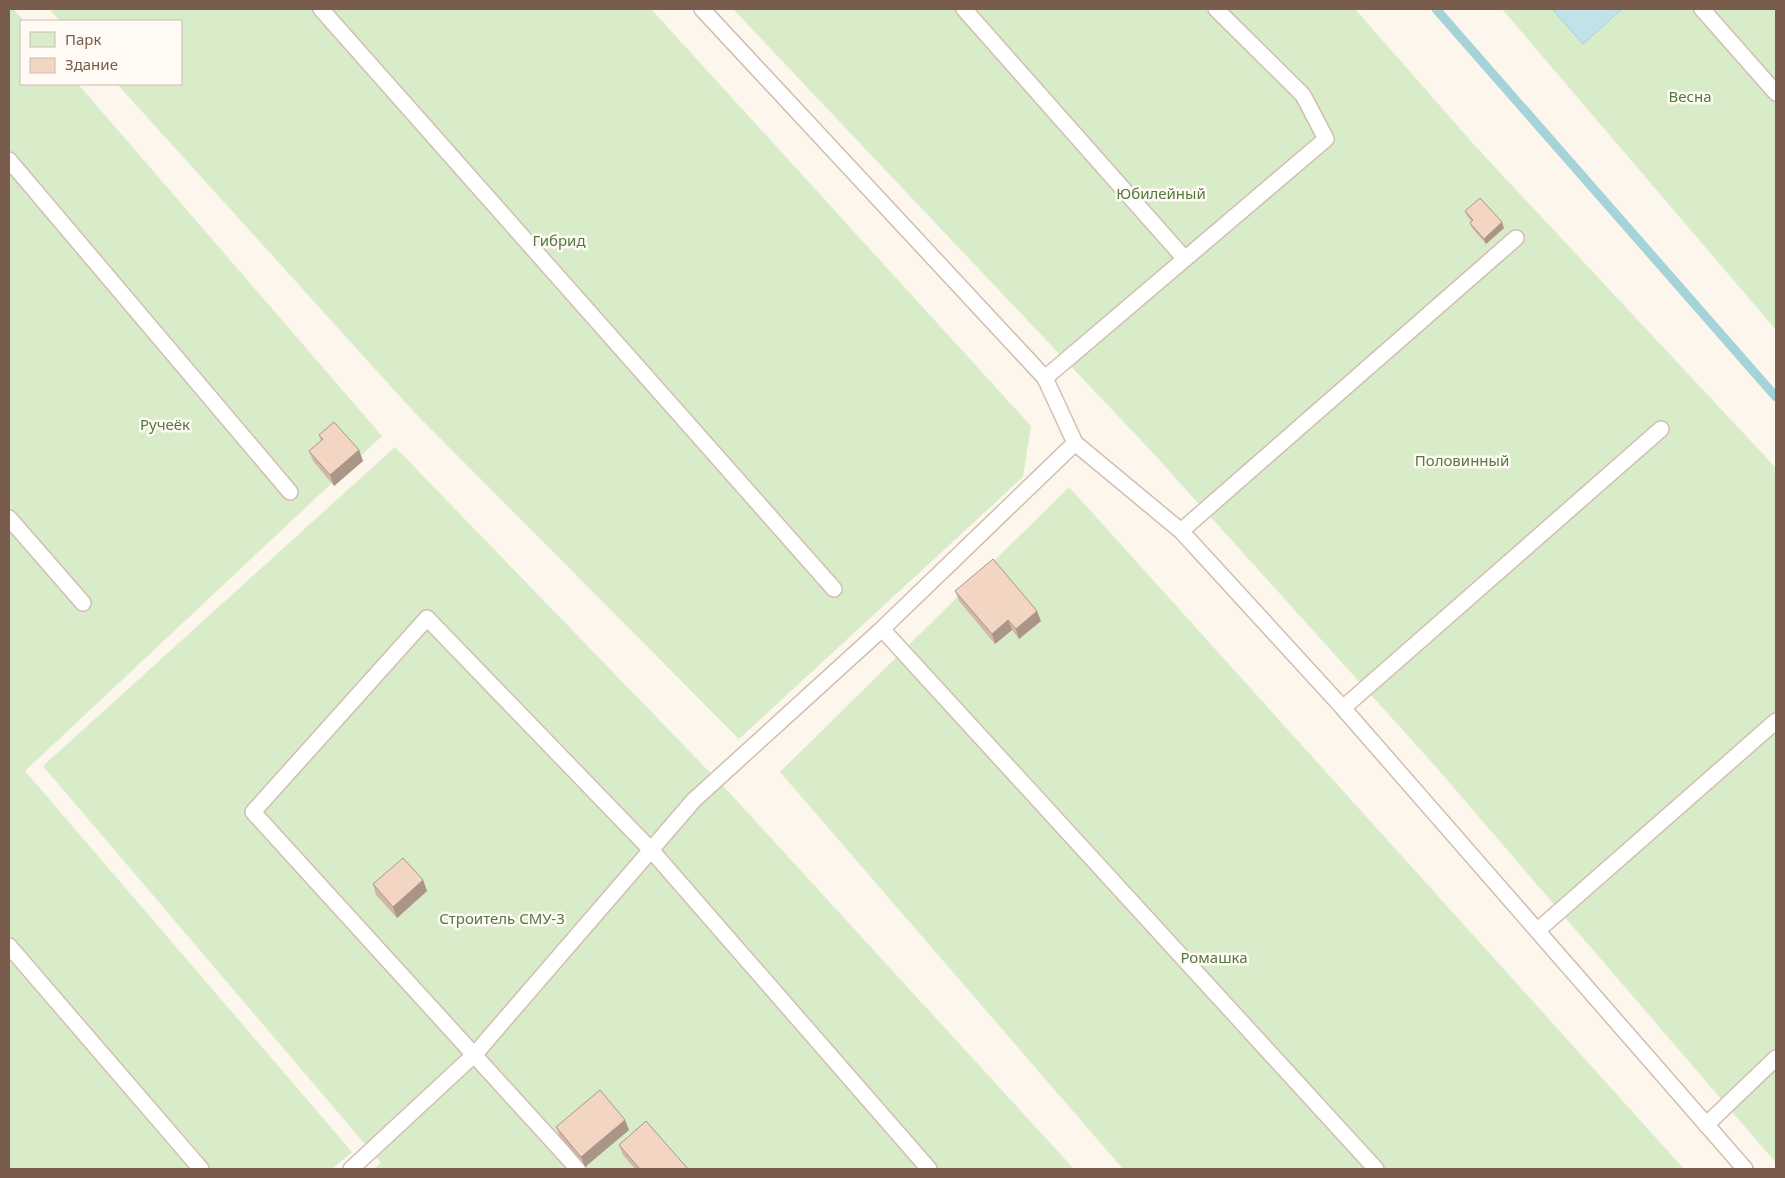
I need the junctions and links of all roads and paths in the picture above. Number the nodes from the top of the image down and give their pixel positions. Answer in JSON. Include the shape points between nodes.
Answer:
{"nodes":[{"id":1,"x":321,"y":9,"type":"edge"},
{"id":2,"x":702,"y":9,"type":"edge"},
{"id":3,"x":964,"y":9,"type":"edge"},
{"id":4,"x":1216,"y":9,"type":"edge"},
{"id":5,"x":1702,"y":9,"type":"edge"},
{"id":6,"x":1776,"y":93,"type":"edge"},
{"id":7,"x":9,"y":160,"type":"edge"},
{"id":8,"x":1516,"y":238,"type":"dead end"},
{"id":9,"x":1185,"y":259,"type":"junction"},
{"id":10,"x":1045,"y":378,"type":"junction"},
{"id":11,"x":1661,"y":429,"type":"dead end"},
{"id":12,"x":1075,"y":443,"type":"junction"},
{"id":13,"x":290,"y":492,"type":"dead end"},
{"id":14,"x":9,"y":518,"type":"edge"},
{"id":15,"x":1181,"y":532,"type":"junction"},
{"id":16,"x":834,"y":589,"type":"dead end"},
{"id":17,"x":83,"y":603,"type":"dead end"},
{"id":18,"x":882,"y":629,"type":"junction"},
{"id":19,"x":1343,"y":708,"type":"junction"},
{"id":20,"x":1776,"y":721,"type":"edge"},
{"id":21,"x":652,"y":851,"type":"junction"},
{"id":22,"x":1538,"y":930,"type":"junction"},
{"id":23,"x":9,"y":946,"type":"edge"},
{"id":24,"x":475,"y":1054,"type":"junction"},
{"id":25,"x":1776,"y":1058,"type":"edge"},
{"id":26,"x":1706,"y":1125,"type":"junction"},
{"id":27,"x":201,"y":1169,"type":"edge"},
{"id":28,"x":351,"y":1169,"type":"edge"},
{"id":29,"x":578,"y":1169,"type":"edge"},
{"id":30,"x":929,"y":1169,"type":"edge"},
{"id":31,"x":1376,"y":1169,"type":"edge"},
{"id":32,"x":1745,"y":1169,"type":"edge"}],
"edges":[{"from":1,"to":16,"type":"lane"},
{"from":2,"to":10,"type":"lane"},
{"from":3,"to":9,"type":"lane"},
{"from":4,"to":9,"type":"lane","via":[[1303,95],[1326,139]]},
{"from":5,"to":6,"type":"lane"},
{"from":7,"to":13,"type":"lane"},
{"from":8,"to":15,"type":"lane"},
{"from":9,"to":10,"type":"lane"},
{"from":10,"to":12,"type":"lane"},
{"from":11,"to":19,"type":"lane"},
{"from":12,"to":15,"type":"lane"},
{"from":12,"to":18,"type":"lane"},
{"from":14,"to":17,"type":"lane"},
{"from":15,"to":19,"type":"lane"},
{"from":18,"to":21,"type":"lane","via":[[694,800]]},
{"from":18,"to":31,"type":"lane"},
{"from":19,"to":22,"type":"lane"},
{"from":20,"to":22,"type":"lane"},
{"from":21,"to":24,"type":"lane"},
{"from":21,"to":24,"type":"lane","via":[[427,618],[253,812]]},
{"from":21,"to":30,"type":"lane"},
{"from":22,"to":26,"type":"lane"},
{"from":23,"to":27,"type":"lane"},
{"from":24,"to":28,"type":"lane"},
{"from":24,"to":29,"type":"lane"},
{"from":25,"to":26,"type":"lane"},
{"from":26,"to":32,"type":"lane"}]}
